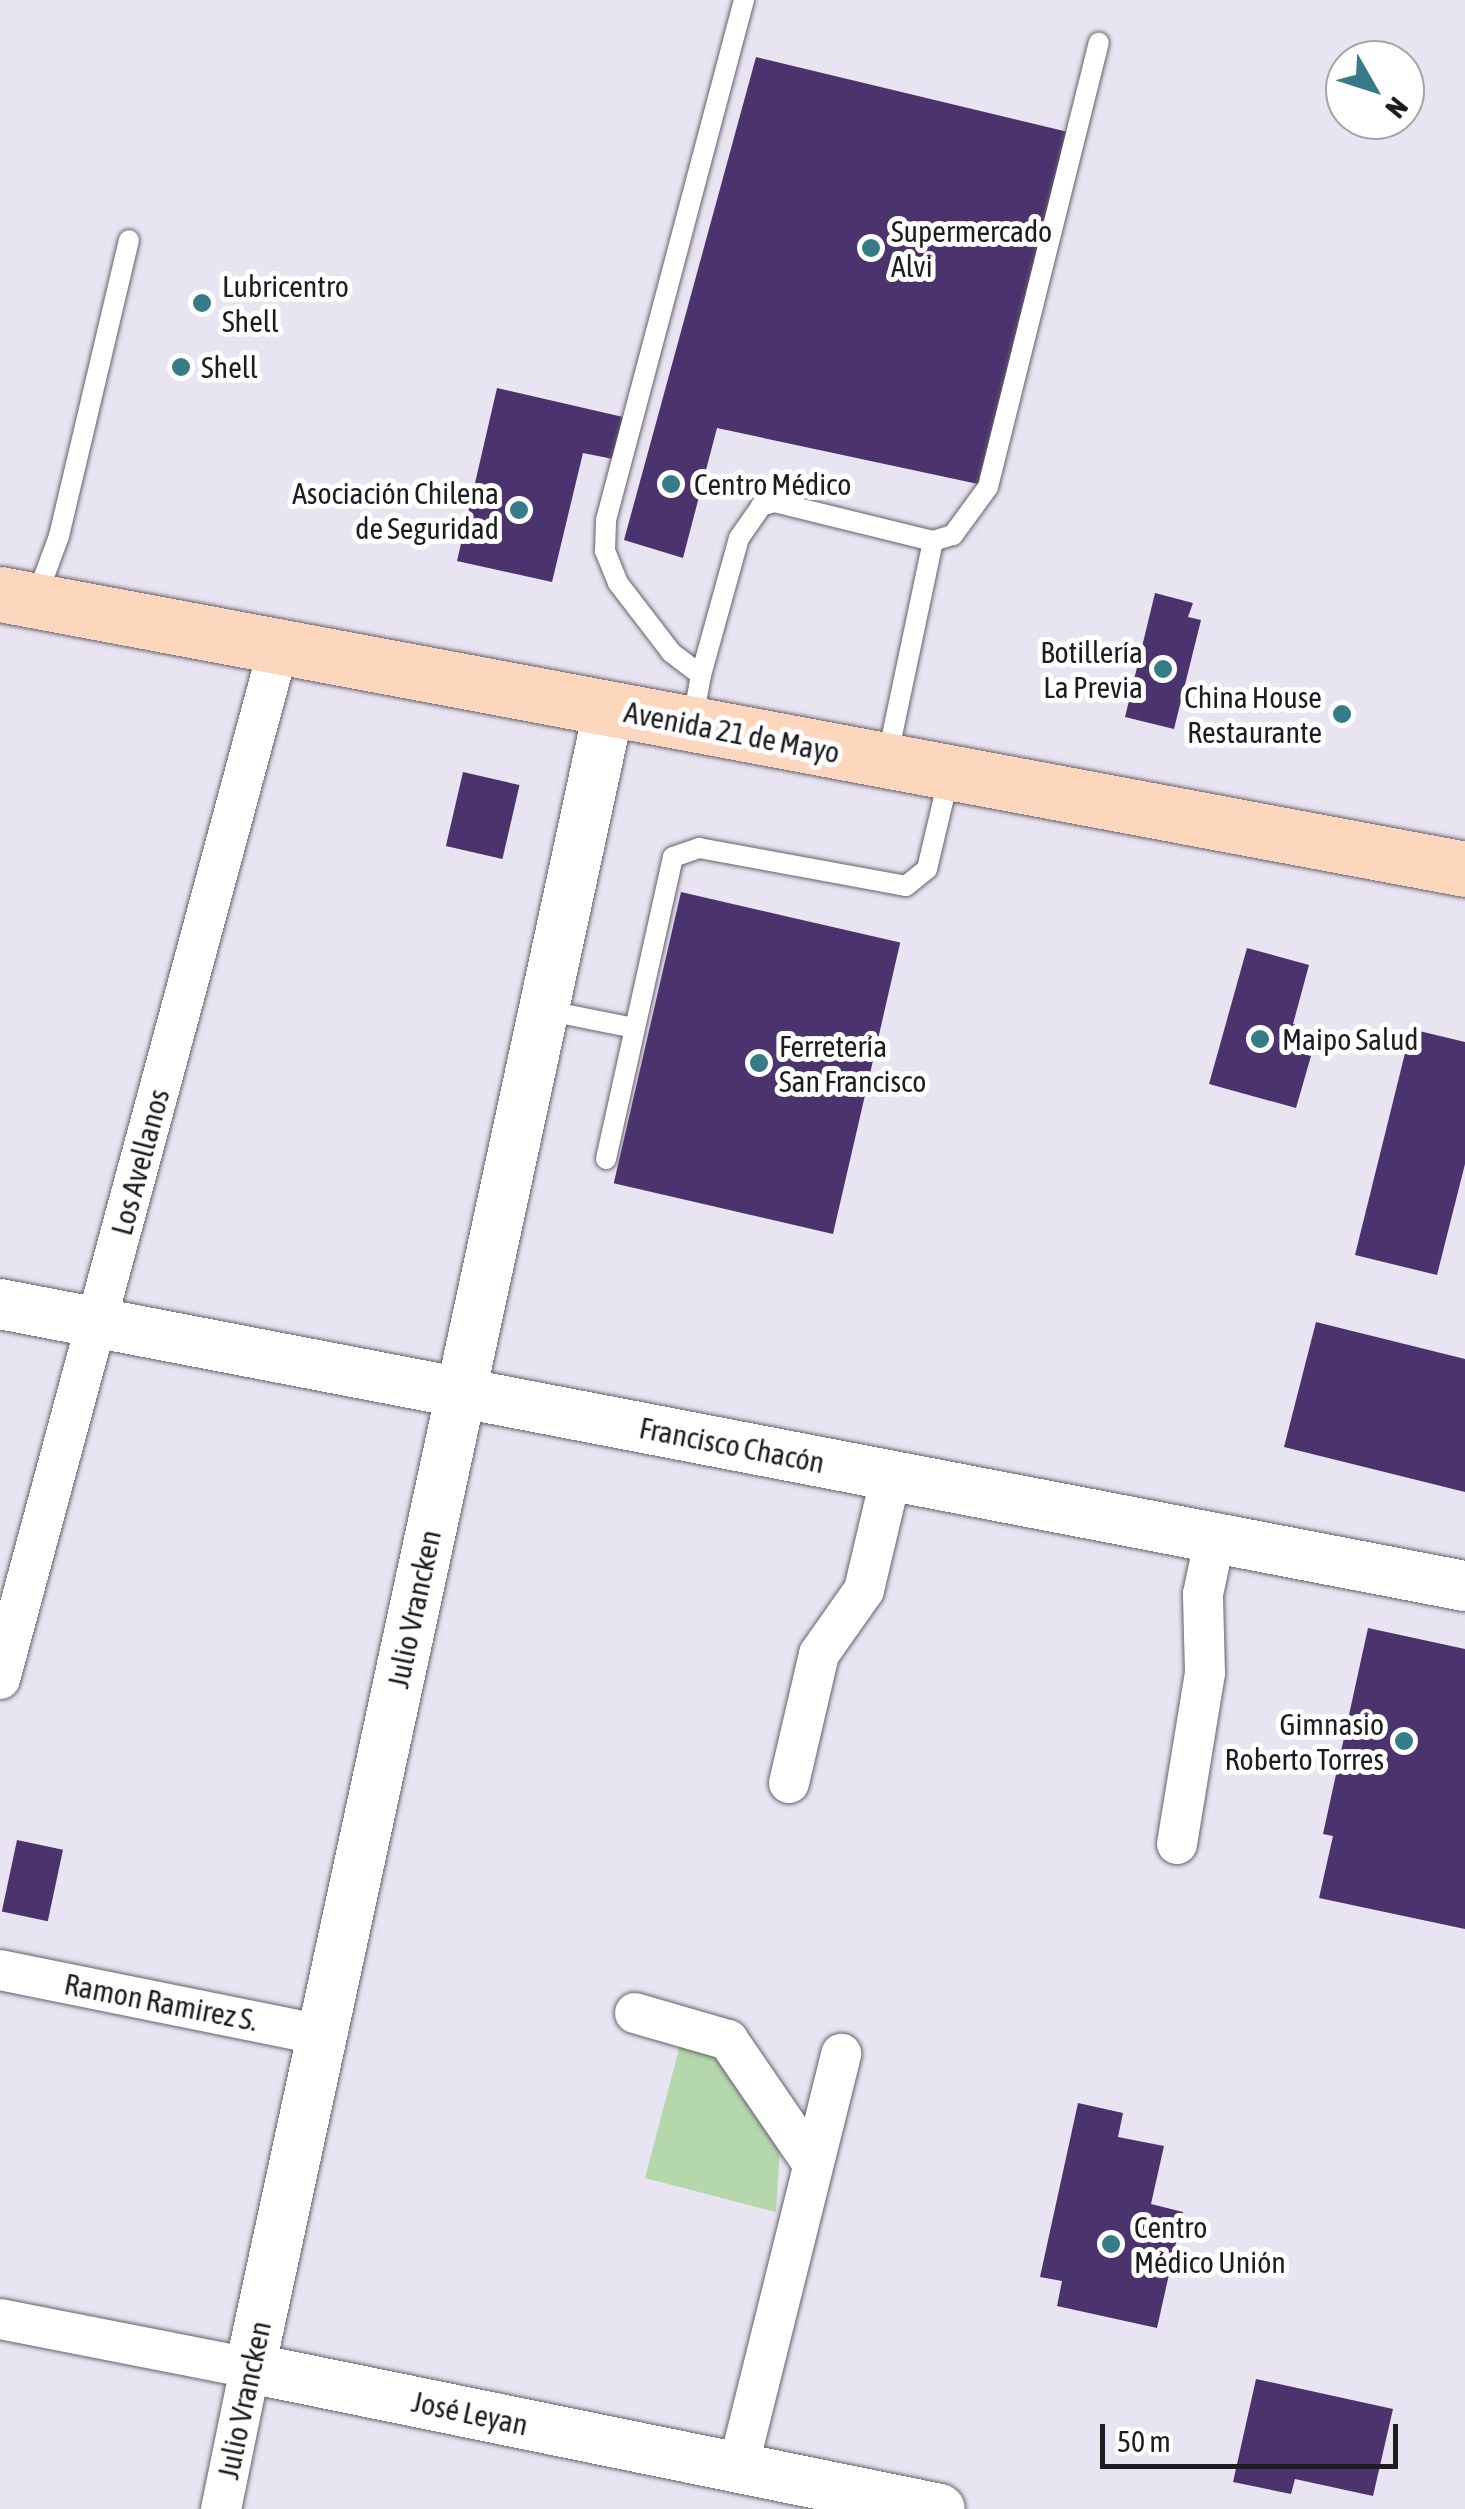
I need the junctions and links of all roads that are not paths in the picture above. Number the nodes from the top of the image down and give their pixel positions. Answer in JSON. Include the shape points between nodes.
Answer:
{"nodes":[{"id":1,"x":744,"y":0,"type":"edge"},
{"id":2,"x":1099,"y":43,"type":"dead end"},
{"id":3,"x":129,"y":240,"type":"dead end"},
{"id":4,"x":934,"y":541,"type":"junction"},
{"id":5,"x":18,"y":597,"type":"edge"},
{"id":6,"x":279,"y":646,"type":"junction"},
{"id":7,"x":696,"y":700,"type":"junction"},
{"id":8,"x":610,"y":708,"type":"junction"},
{"id":9,"x":886,"y":760,"type":"junction"},
{"id":10,"x":950,"y":772,"type":"junction"},
{"id":11,"x":1465,"y":869,"type":"edge"},
{"id":12,"x":544,"y":1010,"type":"junction"},
{"id":13,"x":634,"y":1028,"type":"junction"},
{"id":14,"x":606,"y":1158,"type":"dead end"},
{"id":15,"x":0,"y":1304,"type":"edge"},
{"id":16,"x":96,"y":1322,"type":"junction"},
{"id":17,"x":461,"y":1393,"type":"junction"},
{"id":18,"x":892,"y":1476,"type":"junction"},
{"id":19,"x":1215,"y":1538,"type":"junction"},
{"id":20,"x":1465,"y":1586,"type":"edge"},
{"id":21,"x":0,"y":1679,"type":"edge"},
{"id":22,"x":788,"y":1783,"type":"dead end"},
{"id":23,"x":1176,"y":1844,"type":"dead end"},
{"id":24,"x":0,"y":1970,"type":"edge"},
{"id":25,"x":635,"y":2012,"type":"dead end"},
{"id":26,"x":322,"y":2035,"type":"junction"},
{"id":27,"x":841,"y":2054,"type":"dead end"},
{"id":28,"x":813,"y":2164,"type":"junction"},
{"id":29,"x":0,"y":2320,"type":"edge"},
{"id":30,"x":250,"y":2368,"type":"junction"},
{"id":31,"x":738,"y":2468,"type":"junction"},
{"id":32,"x":221,"y":2509,"type":"edge"},
{"id":33,"x":940,"y":2509,"type":"edge"}],
"edges":[{"from":1,"to":7,"type":"lane","via":[[606,520],[606,552],[618,583],[671,652]]},
{"from":2,"to":4,"type":"lane","via":[[988,487],[952,535]]},
{"from":3,"to":5,"type":"lane","via":[[59,536]]},
{"from":4,"to":7,"type":"lane","via":[[774,502],[760,506],[738,538]]},
{"from":4,"to":9,"type":"lane"},
{"from":5,"to":6,"type":"main road","name":"Avenida 21 de Mayo"},
{"from":6,"to":8,"type":"main road","name":"Avenida 21 de Mayo"},
{"from":6,"to":16,"type":"street","name":"Los Avellanos"},
{"from":7,"to":8,"type":"main road","name":"Avenida 21 de Mayo"},
{"from":7,"to":9,"type":"main road","name":"Avenida 21 de Mayo"},
{"from":8,"to":12,"type":"street","name":"Julio Vrancken"},
{"from":9,"to":10,"type":"main road","name":"Avenida 21 de Mayo"},
{"from":10,"to":11,"type":"main road","name":"Avenida 21 de Mayo"},
{"from":10,"to":13,"type":"lane","via":[[927,870],[906,886],[681,850],[669,866]]},
{"from":12,"to":13,"type":"lane"},
{"from":12,"to":17,"type":"street","name":"Julio Vrancken"},
{"from":13,"to":14,"type":"lane"},
{"from":15,"to":16,"type":"street","name":"Francisco Chacón"},
{"from":16,"to":17,"type":"street","name":"Francisco Chacón"},
{"from":16,"to":21,"type":"street","name":"Los Avellanos"},
{"from":17,"to":18,"type":"street","name":"Francisco Chacón"},
{"from":17,"to":26,"type":"street","name":"Julio Vrancken"},
{"from":18,"to":19,"type":"street","name":"Francisco Chacón"},
{"from":18,"to":22,"type":"street","via":[[869,1577],[819,1654]]},
{"from":19,"to":20,"type":"street","name":"Francisco Chacón"},
{"from":19,"to":23,"type":"street","via":[[1203,1594],[1205,1672]]},
{"from":24,"to":26,"type":"street","name":"Ramon Ramirez S."},
{"from":25,"to":28,"type":"street","via":[[728,2040]]},
{"from":26,"to":30,"type":"street","name":"Julio Vrancken"},
{"from":27,"to":28,"type":"street"},
{"from":28,"to":31,"type":"street"},
{"from":29,"to":30,"type":"street","name":"José Leyan"},
{"from":30,"to":31,"type":"street","name":"José Leyan"},
{"from":30,"to":32,"type":"street","name":"Julio Vrancken"},
{"from":31,"to":33,"type":"street","name":"José Leyan"}]}
